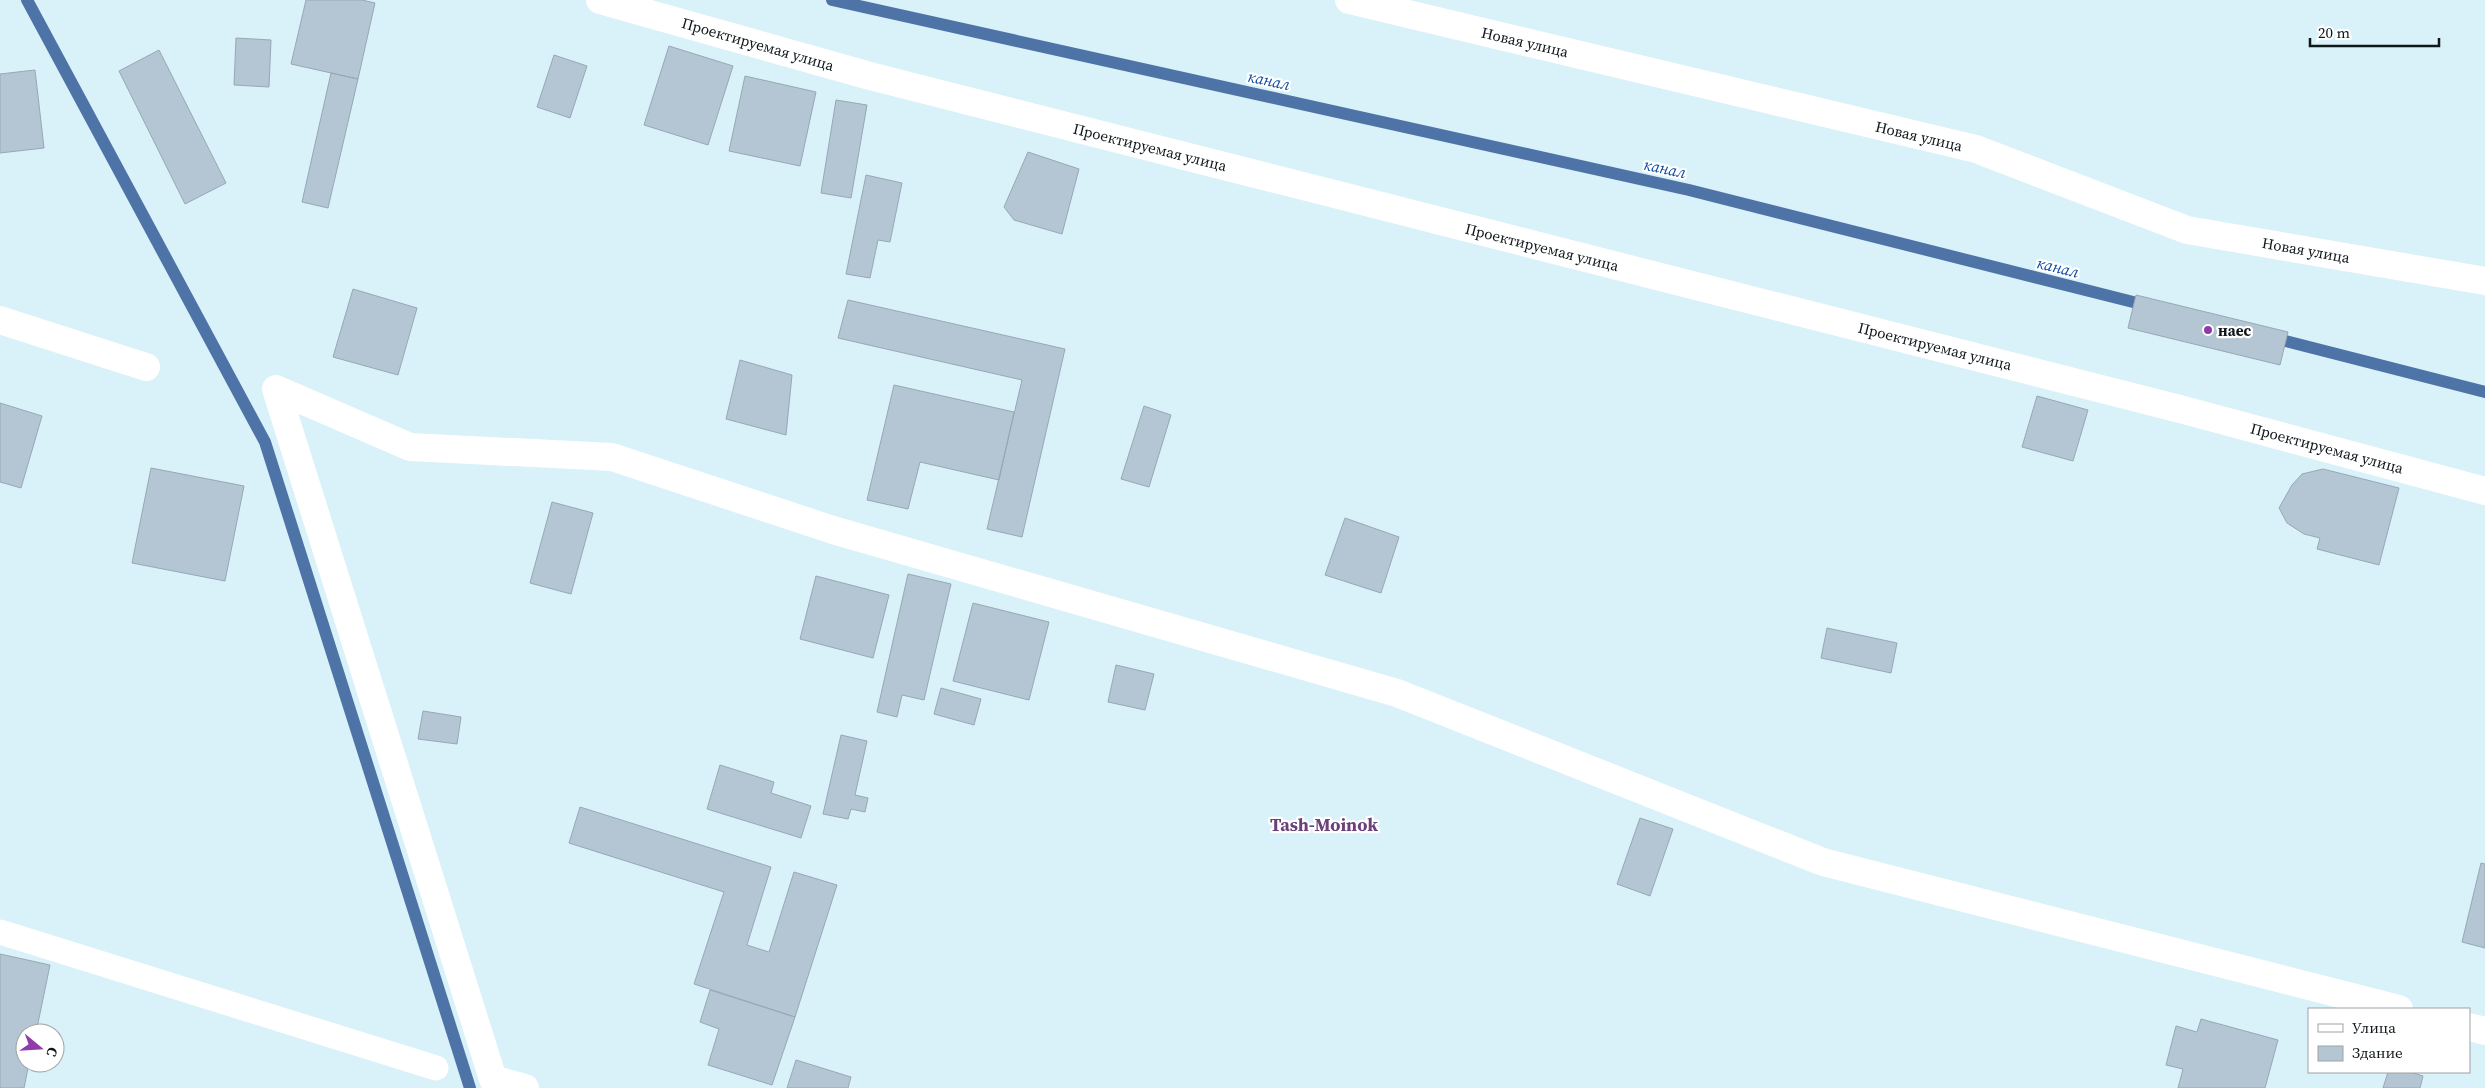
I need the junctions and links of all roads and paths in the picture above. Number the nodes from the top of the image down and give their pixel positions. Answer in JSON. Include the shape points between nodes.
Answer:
{"nodes":[{"id":1,"x":600,"y":0,"type":"edge"},
{"id":2,"x":1349,"y":0,"type":"edge"},
{"id":3,"x":2485,"y":281,"type":"edge"},
{"id":4,"x":0,"y":320,"type":"edge"},
{"id":5,"x":146,"y":367,"type":"dead end"},
{"id":6,"x":2485,"y":491,"type":"edge"},
{"id":7,"x":0,"y":932,"type":"edge"},
{"id":8,"x":2395,"y":1008,"type":"edge"},
{"id":9,"x":2470,"y":1027,"type":"edge"},
{"id":10,"x":2485,"y":1031,"type":"edge"},
{"id":11,"x":436,"y":1068,"type":"dead end"},
{"id":12,"x":525,"y":1088,"type":"edge"}],
"edges":[{"from":1,"to":6,"type":"street","name":"Проектируемая улица","via":[[870,76],[2180,409]]},
{"from":2,"to":3,"type":"street","name":"Новая улица","via":[[1976,149],[2188,230]]},
{"from":4,"to":5,"type":"street"},
{"from":7,"to":11,"type":"lane"},
{"from":8,"to":12,"type":"street","via":[[1823,862],[1397,693],[833,530],[612,457],[410,447],[276,389],[493,1079]]},
{"from":9,"to":10,"type":"street"}]}
